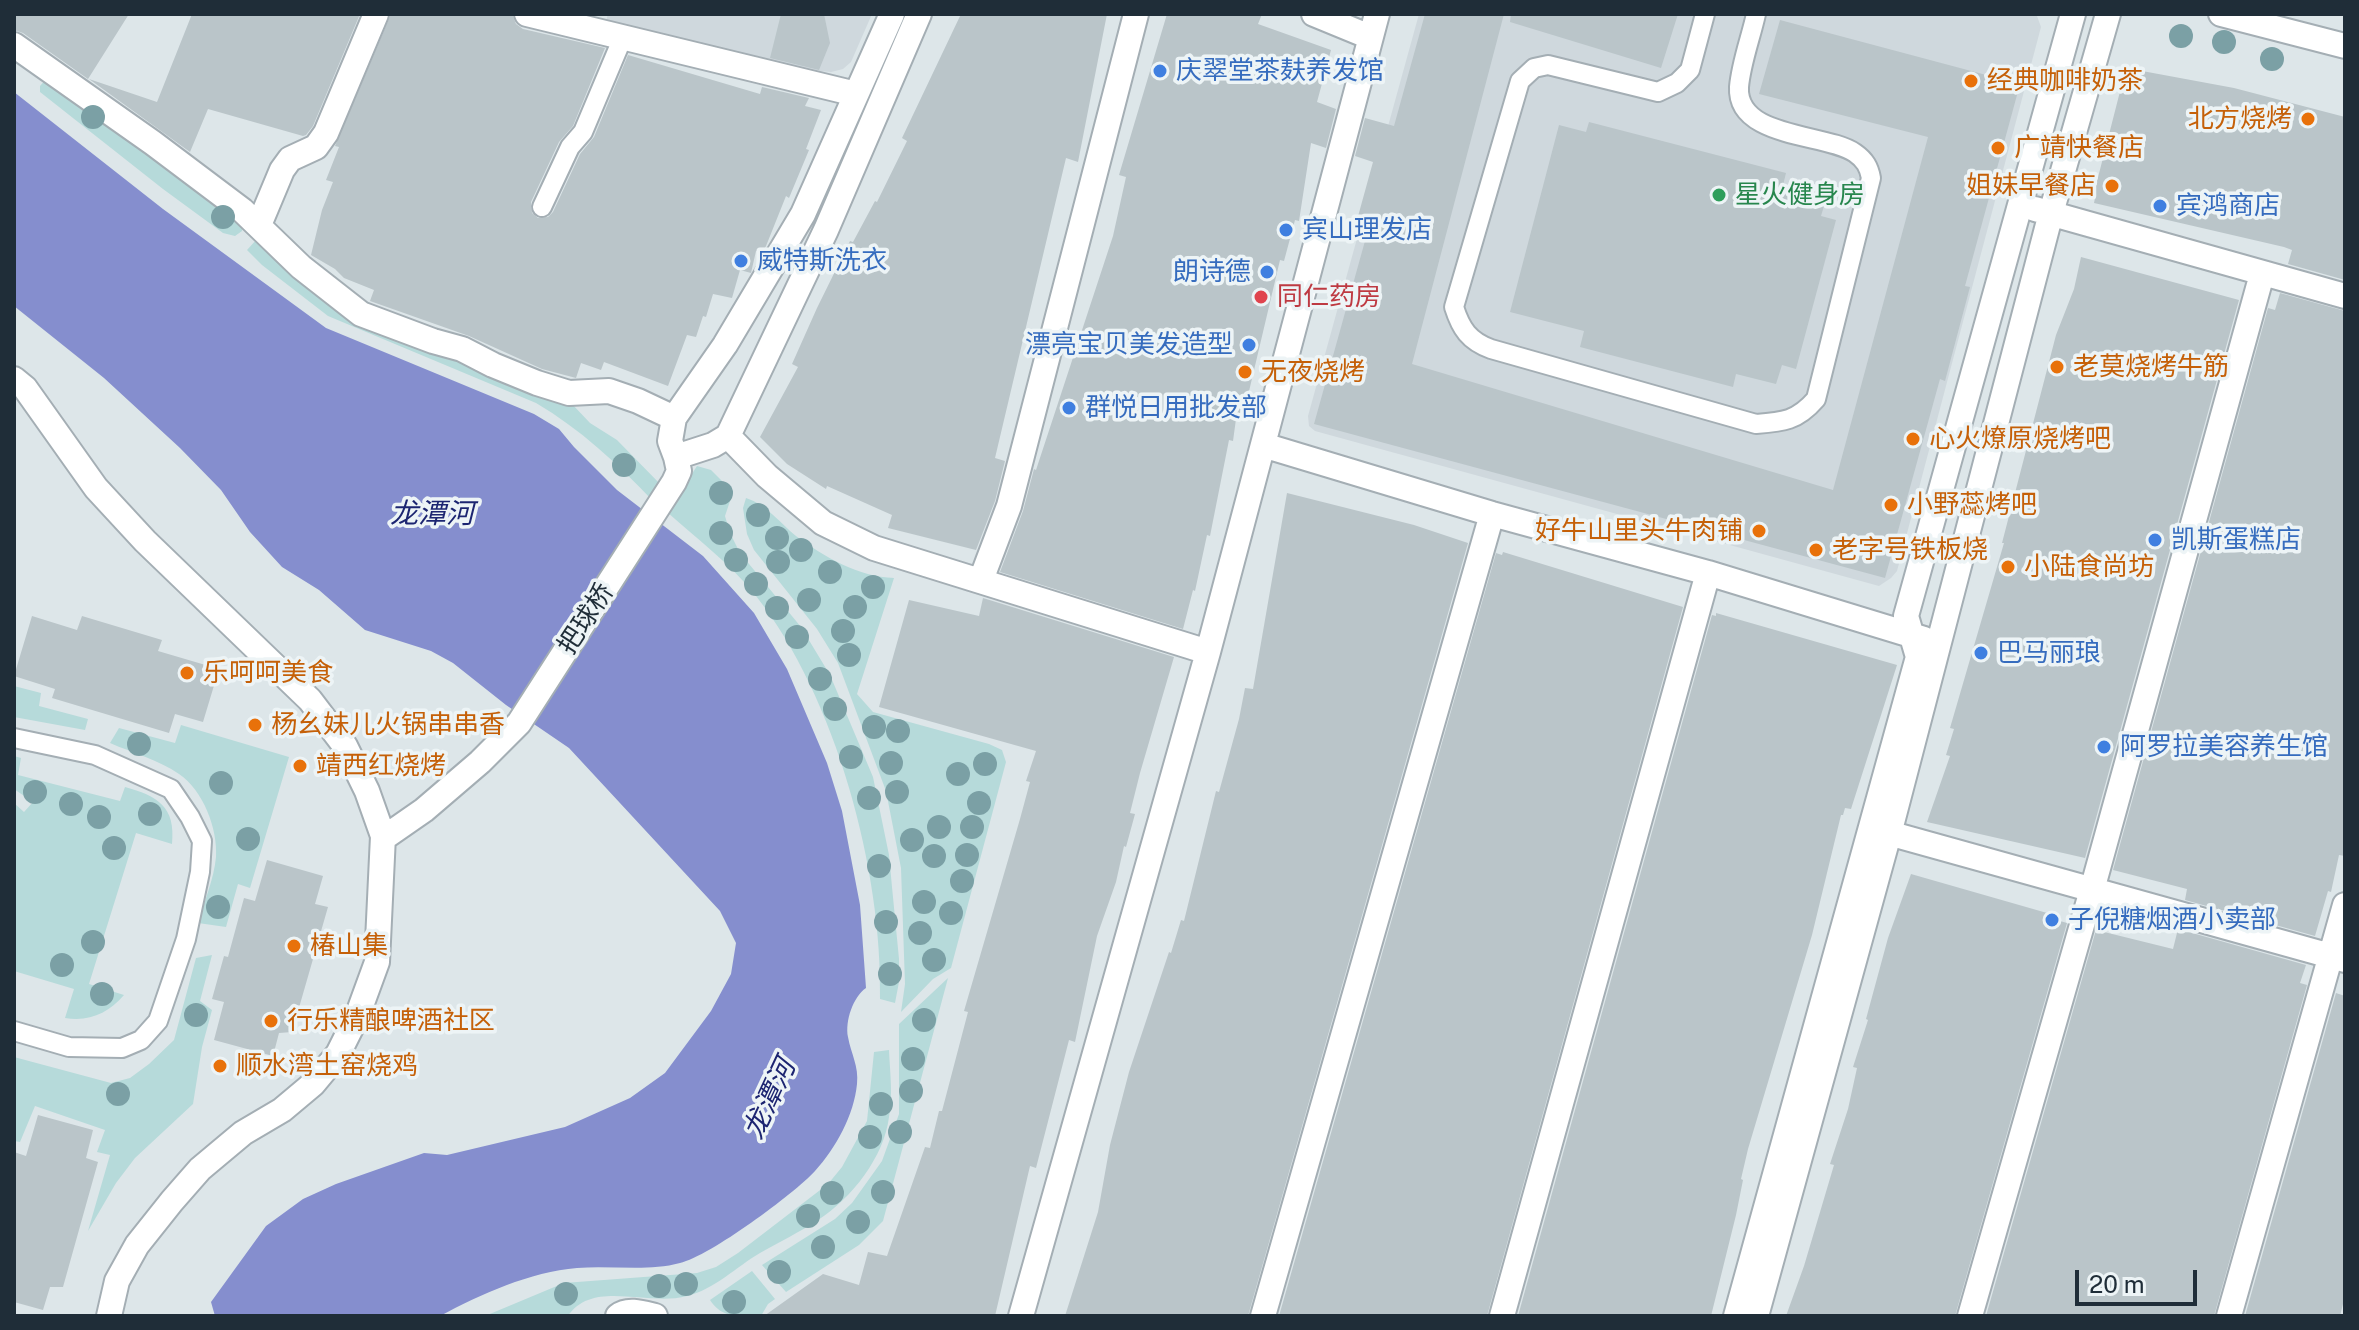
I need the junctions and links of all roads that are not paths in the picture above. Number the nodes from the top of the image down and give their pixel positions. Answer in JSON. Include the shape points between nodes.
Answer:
{"nodes":[{"id":1,"x":376,"y":14,"type":"edge"},
{"id":2,"x":527,"y":14,"type":"edge"},
{"id":3,"x":892,"y":14,"type":"edge"},
{"id":4,"x":919,"y":14,"type":"edge"},
{"id":5,"x":1136,"y":14,"type":"edge"},
{"id":6,"x":1314,"y":14,"type":"edge"},
{"id":7,"x":1705,"y":14,"type":"edge"},
{"id":8,"x":1756,"y":14,"type":"edge"},
{"id":9,"x":2073,"y":14,"type":"edge"},
{"id":10,"x":2108,"y":14,"type":"edge"},
{"id":11,"x":2221,"y":14,"type":"edge"},
{"id":12,"x":1373,"y":26,"type":"edge"},
{"id":13,"x":623,"y":37,"type":"junction"},
{"id":14,"x":14,"y":45,"type":"edge"},
{"id":15,"x":2345,"y":46,"type":"edge"},
{"id":16,"x":856,"y":94,"type":"junction"},
{"id":17,"x":2021,"y":206,"type":"junction"},
{"id":18,"x":542,"y":207,"type":"dead end"},
{"id":19,"x":2051,"y":213,"type":"junction"},
{"id":20,"x":259,"y":225,"type":"junction"},
{"id":21,"x":2262,"y":274,"type":"junction"},
{"id":22,"x":2345,"y":296,"type":"edge"},
{"id":23,"x":14,"y":379,"type":"edge"},
{"id":24,"x":674,"y":418,"type":"junction"},
{"id":25,"x":728,"y":436,"type":"junction"},
{"id":26,"x":1263,"y":445,"type":"junction"},
{"id":27,"x":676,"y":457,"type":"junction"},
{"id":28,"x":1492,"y":514,"type":"junction"},
{"id":29,"x":1708,"y":573,"type":"junction"},
{"id":30,"x":981,"y":580,"type":"junction"},
{"id":31,"x":1913,"y":636,"type":"junction"},
{"id":32,"x":1939,"y":642,"type":"junction"},
{"id":33,"x":1208,"y":652,"type":"junction"},
{"id":34,"x":14,"y":738,"type":"edge"},
{"id":35,"x":1880,"y":831,"type":"junction"},
{"id":36,"x":383,"y":836,"type":"junction"},
{"id":37,"x":2092,"y":890,"type":"junction"},
{"id":38,"x":2345,"y":905,"type":"edge"},
{"id":39,"x":2338,"y":958,"type":"edge"},
{"id":40,"x":14,"y":1031,"type":"edge"},
{"id":41,"x":109,"y":1316,"type":"edge"},
{"id":42,"x":618,"y":1316,"type":"edge"},
{"id":43,"x":655,"y":1316,"type":"edge"},
{"id":44,"x":1021,"y":1316,"type":"edge"},
{"id":45,"x":1263,"y":1316,"type":"edge"},
{"id":46,"x":1502,"y":1316,"type":"edge"},
{"id":47,"x":1736,"y":1316,"type":"edge"},
{"id":48,"x":1756,"y":1316,"type":"edge"},
{"id":49,"x":1970,"y":1316,"type":"edge"},
{"id":50,"x":2229,"y":1316,"type":"edge"}],
"edges":[{"from":1,"to":20,"type":"street","via":[[326,133],[316,147],[290,159]]},
{"from":2,"to":13,"type":"street"},
{"from":3,"to":16,"type":"street"},
{"from":4,"to":25,"type":"street","via":[[826,230]]},
{"from":5,"to":30,"type":"street","via":[[1009,506]]},
{"from":6,"to":12,"type":"street"},
{"from":7,"to":8,"type":"lane","via":[[1690,70],[1658,92],[1548,65],[1534,68],[1520,81],[1454,307],[1460,327],[1473,342],[1491,349],[1756,424],[1803,414],[1816,399],[1871,178],[1868,165],[1854,151],[1759,122],[1745,107],[1738,90]]},
{"from":9,"to":17,"type":"street"},
{"from":10,"to":19,"type":"street"},
{"from":11,"to":15,"type":"street"},
{"from":12,"to":26,"type":"street"},
{"from":13,"to":16,"type":"street"},
{"from":13,"to":18,"type":"lane","via":[[583,132],[570,147]]},
{"from":14,"to":20,"type":"street"},
{"from":16,"to":24,"type":"street","via":[[803,214],[725,345]]},
{"from":17,"to":19,"type":"street"},
{"from":17,"to":31,"type":"street","via":[[1906,616]]},
{"from":19,"to":21,"type":"street"},
{"from":19,"to":32,"type":"street"},
{"from":20,"to":24,"type":"street","via":[[301,267],[361,314],[462,349],[537,383],[569,393],[609,391]]},
{"from":21,"to":22,"type":"street"},
{"from":21,"to":37,"type":"street"},
{"from":23,"to":36,"type":"street","via":[[96,488],[310,700],[345,746]]},
{"from":24,"to":27,"type":"street","name":"把球桥","via":[[670,441]]},
{"from":25,"to":27,"type":"street"},
{"from":25,"to":30,"type":"street","via":[[823,523],[874,548]]},
{"from":26,"to":28,"type":"street"},
{"from":26,"to":33,"type":"street"},
{"from":27,"to":36,"type":"street","name":"把球桥","via":[[679,471],[654,514],[519,723],[424,810]]},
{"from":28,"to":29,"type":"street"},
{"from":28,"to":45,"type":"street"},
{"from":29,"to":31,"type":"street"},
{"from":29,"to":46,"type":"street"},
{"from":30,"to":33,"type":"street"},
{"from":31,"to":32,"type":"street"},
{"from":31,"to":35,"type":"street","via":[[1918,657]]},
{"from":32,"to":35,"type":"street"},
{"from":33,"to":44,"type":"street"},
{"from":34,"to":40,"type":"lane","via":[[95,755],[171,789],[202,841],[186,939],[158,1021],[141,1040],[122,1048],[69,1047]]},
{"from":35,"to":37,"type":"street"},
{"from":35,"to":47,"type":"street"},
{"from":35,"to":48,"type":"street"},
{"from":36,"to":41,"type":"street","via":[[377,962],[338,1054],[313,1084],[243,1133],[181,1190],[137,1245],[117,1281]]},
{"from":37,"to":39,"type":"street"},
{"from":37,"to":49,"type":"street"},
{"from":38,"to":39,"type":"street"},
{"from":39,"to":50,"type":"street"},
{"from":42,"to":43,"type":"street"}]}
